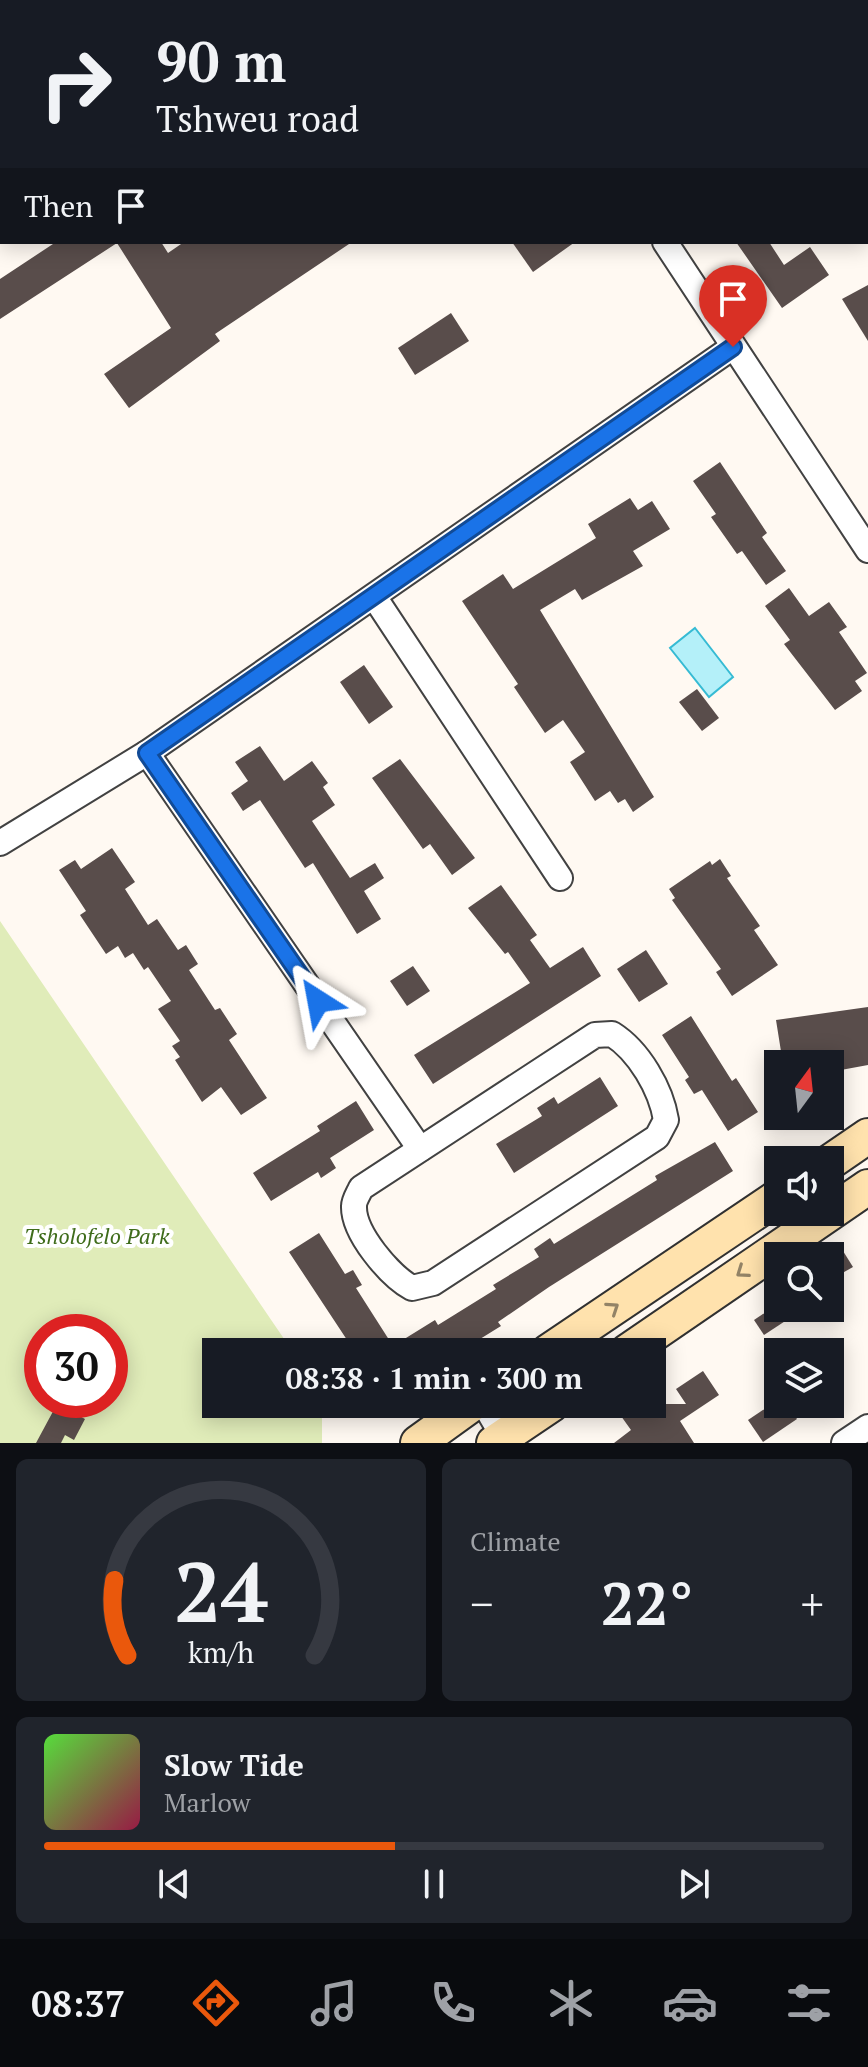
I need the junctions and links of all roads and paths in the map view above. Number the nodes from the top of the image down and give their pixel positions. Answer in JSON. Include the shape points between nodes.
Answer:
{"nodes":[{"id":1,"x":666,"y":244,"type":"edge"},
{"id":2,"x":733,"y":347,"type":"junction"},
{"id":3,"x":868,"y":550,"type":"edge"},
{"id":4,"x":375,"y":598,"type":"junction"},
{"id":5,"x":147,"y":753,"type":"junction"},
{"id":6,"x":0,"y":843,"type":"edge"},
{"id":7,"x":560,"y":878,"type":"dead end"},
{"id":8,"x":868,"y":1136,"type":"edge"},
{"id":9,"x":420,"y":1149,"type":"junction"},
{"id":10,"x":844,"y":1152,"type":"edge"},
{"id":11,"x":868,"y":1187,"type":"edge"},
{"id":12,"x":764,"y":1206,"type":"edge"},
{"id":13,"x":569,"y":1338,"type":"edge"},
{"id":14,"x":647,"y":1338,"type":"edge"},
{"id":15,"x":453,"y":1418,"type":"edge"},
{"id":16,"x":491,"y":1418,"type":"edge"},
{"id":17,"x":533,"y":1418,"type":"edge"},
{"id":18,"x":868,"y":1427,"type":"edge"},
{"id":19,"x":502,"y":1441,"type":"edge"},
{"id":20,"x":418,"y":1443,"type":"edge"},
{"id":21,"x":844,"y":1443,"type":"edge"}],
"edges":[{"from":1,"to":2,"type":"street"},
{"from":2,"to":3,"type":"street"},
{"from":2,"to":4,"type":"street"},
{"from":4,"to":5,"type":"street"},
{"from":4,"to":7,"type":"street"},
{"from":5,"to":6,"type":"street"},
{"from":5,"to":9,"type":"street"},
{"from":8,"to":10,"type":"main road"},
{"from":9,"to":9,"type":"street","via":[[595,1035],[612,1034],[626,1043],[663,1099],[666,1120],[657,1137],[433,1283],[412,1288],[392,1278],[357,1224],[354,1204],[361,1188]]},
{"from":11,"to":14,"type":"main road","one_way":true},
{"from":13,"to":12,"type":"main road","one_way":true},
{"from":15,"to":20,"type":"main road"},
{"from":16,"to":19,"type":"street"},
{"from":17,"to":19,"type":"main road"},
{"from":18,"to":21,"type":"street"}]}
